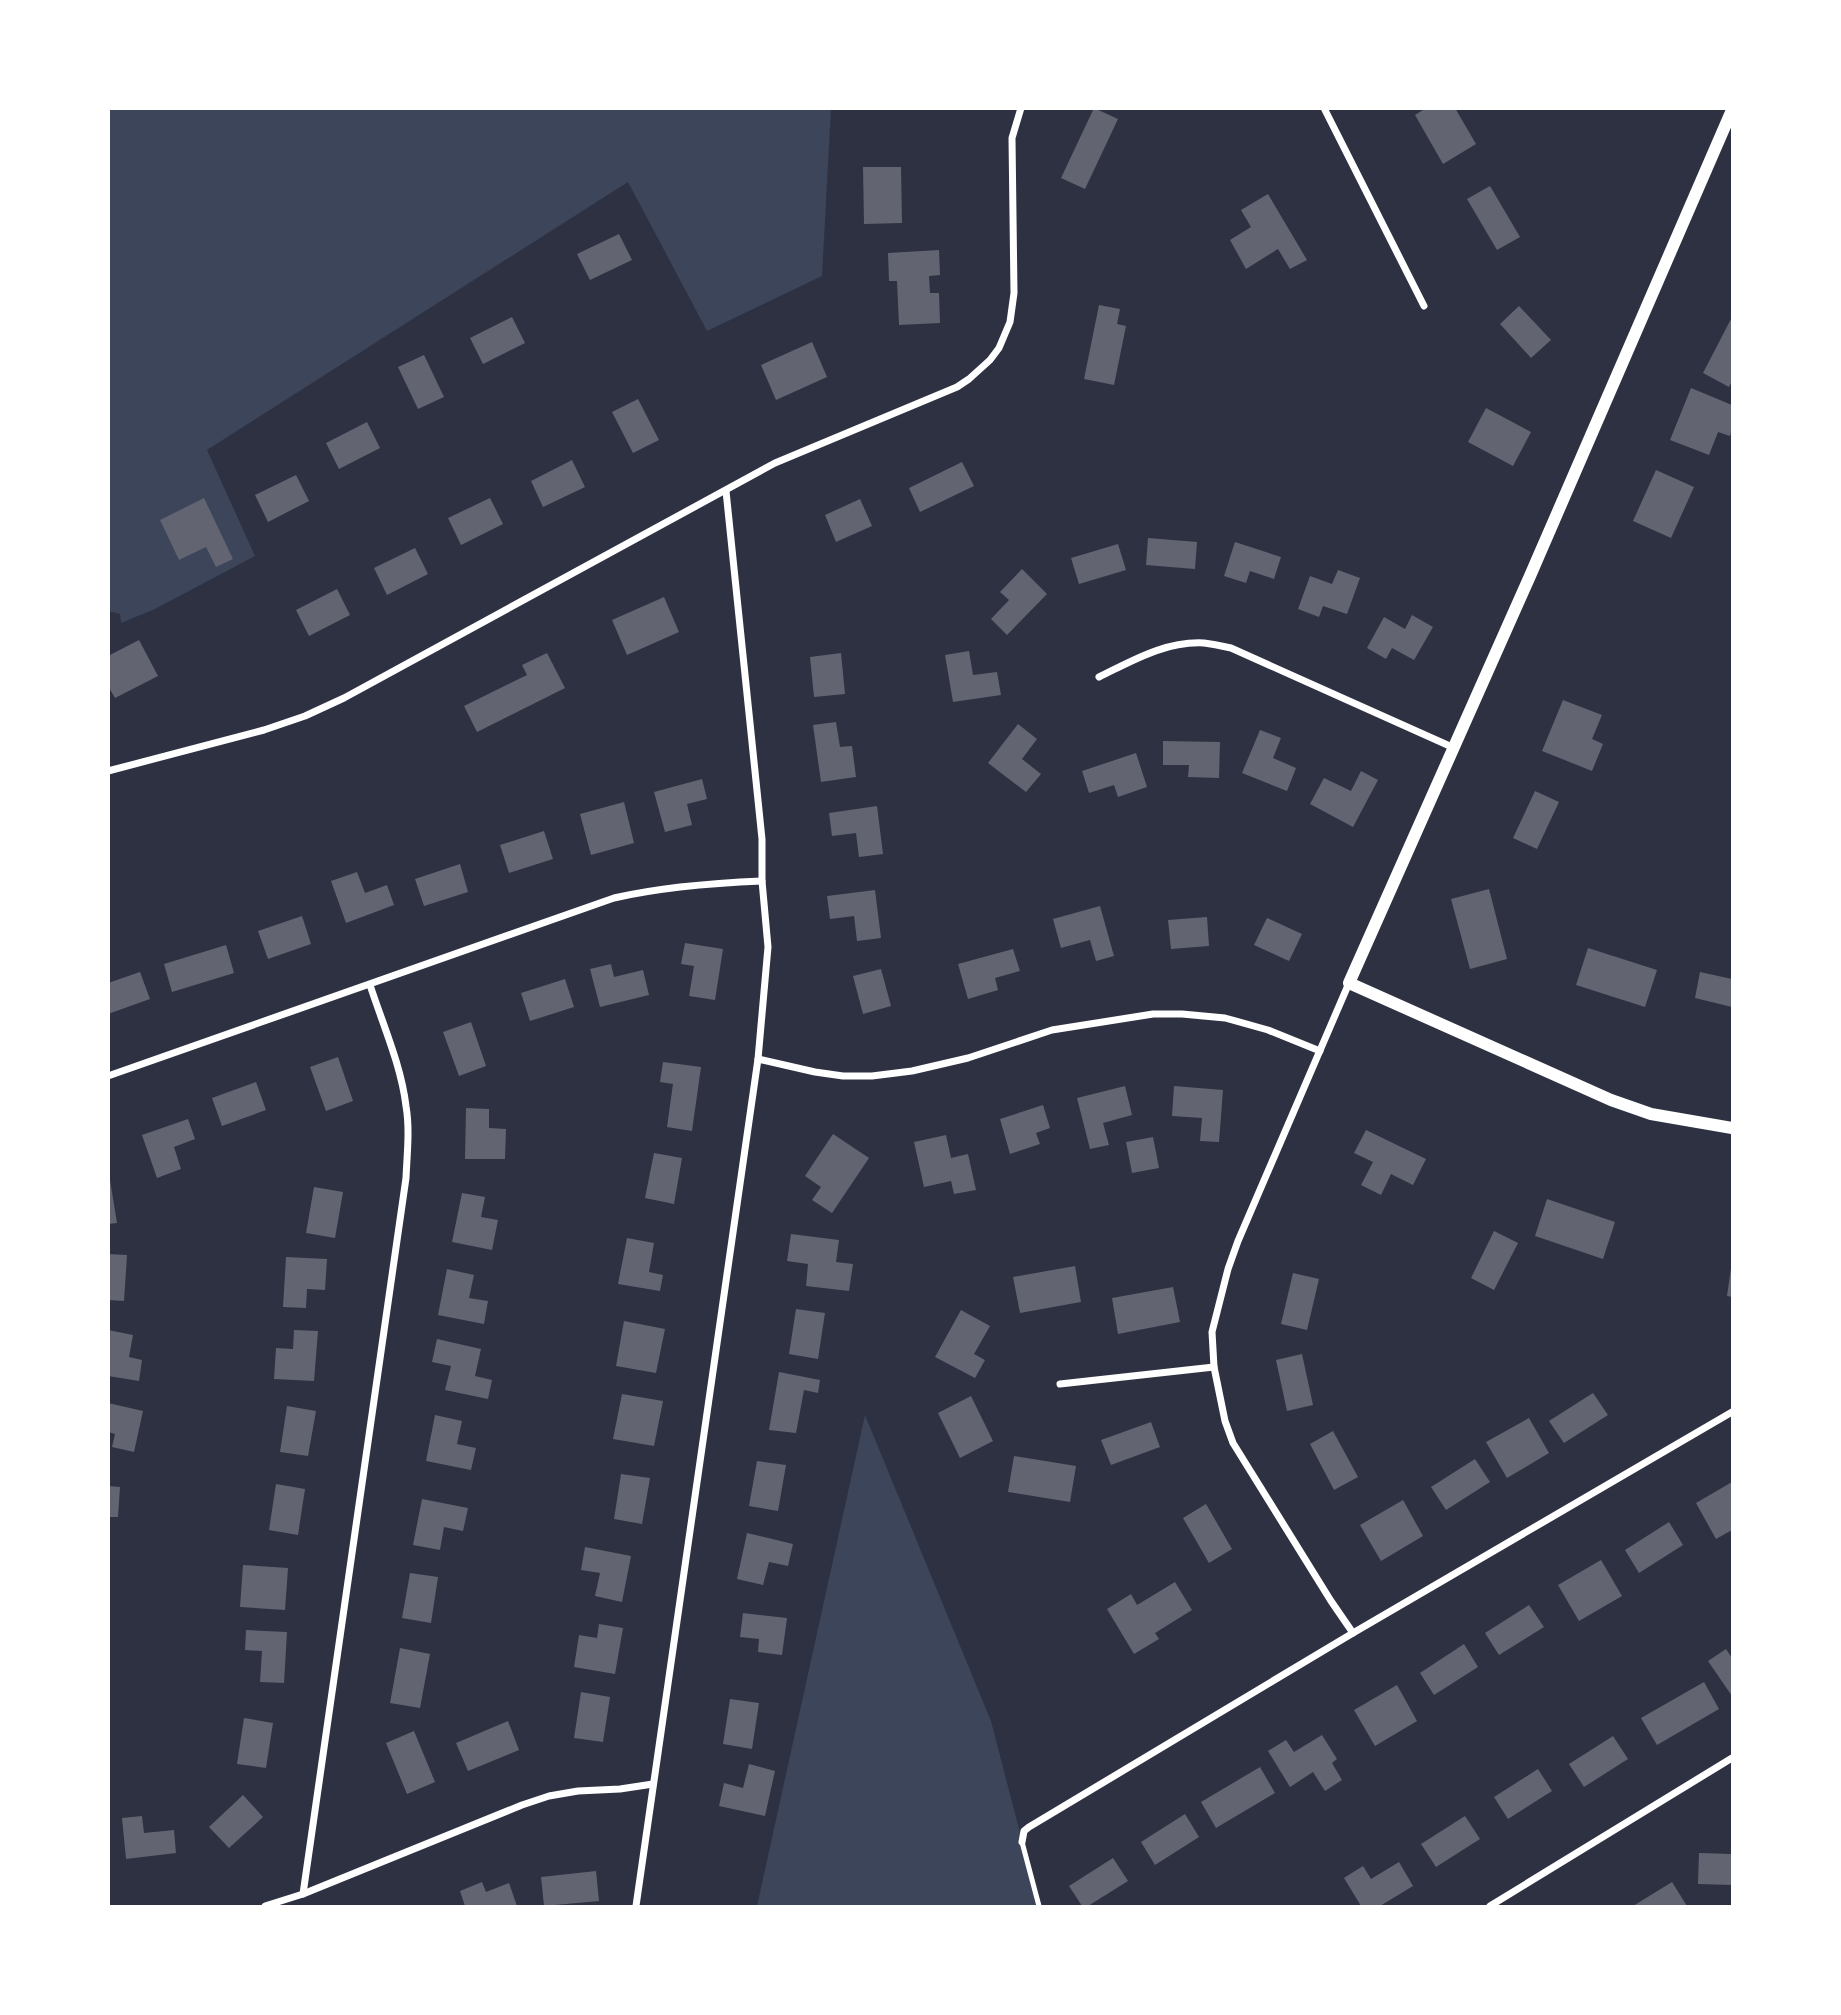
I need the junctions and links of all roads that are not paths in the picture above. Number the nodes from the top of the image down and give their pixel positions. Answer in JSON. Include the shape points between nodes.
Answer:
{"nodes":[{"id":1,"x":1021,"y":108,"type":"edge"},
{"id":2,"x":1324,"y":108,"type":"edge"},
{"id":3,"x":1732,"y":110,"type":"edge"},
{"id":4,"x":1424,"y":306,"type":"dead end"},
{"id":5,"x":726,"y":491,"type":"junction"},
{"id":6,"x":1099,"y":677,"type":"dead end"},
{"id":7,"x":1452,"y":747,"type":"junction"},
{"id":8,"x":108,"y":771,"type":"edge"},
{"id":9,"x":762,"y":881,"type":"junction"},
{"id":10,"x":1349,"y":983,"type":"junction"},
{"id":11,"x":369,"y":985,"type":"junction"},
{"id":12,"x":1320,"y":1051,"type":"junction"},
{"id":13,"x":758,"y":1059,"type":"junction"},
{"id":14,"x":108,"y":1076,"type":"edge"},
{"id":15,"x":1732,"y":1128,"type":"edge"},
{"id":16,"x":1214,"y":1367,"type":"junction"},
{"id":17,"x":1060,"y":1384,"type":"dead end"},
{"id":18,"x":1732,"y":1412,"type":"edge"},
{"id":19,"x":1353,"y":1633,"type":"junction"},
{"id":20,"x":1732,"y":1758,"type":"edge"},
{"id":21,"x":653,"y":1784,"type":"junction"},
{"id":22,"x":1022,"y":1843,"type":"joint"},
{"id":23,"x":303,"y":1894,"type":"junction"},
{"id":24,"x":265,"y":1906,"type":"edge"},
{"id":25,"x":636,"y":1906,"type":"edge"},
{"id":26,"x":1039,"y":1906,"type":"edge"},
{"id":27,"x":1490,"y":1906,"type":"edge"}],
"edges":[{"from":1,"to":5,"type":"street","via":[[1012,138],[1013,308],[1005,336],[990,360],[957,387],[775,463]]},
{"from":2,"to":4,"type":"street"},
{"from":3,"to":7,"type":"street"},
{"from":5,"to":8,"type":"street","via":[[305,716]]},
{"from":5,"to":9,"type":"street","via":[[762,839]]},
{"from":6,"to":7,"type":"street","via":[[1174,646],[1203,643],[1231,648]]},
{"from":7,"to":10,"type":"street"},
{"from":9,"to":11,"type":"street","via":[[614,898]]},
{"from":9,"to":13,"type":"street","via":[[768,947]]},
{"from":10,"to":12,"type":"street"},
{"from":10,"to":15,"type":"street","via":[[1611,1100],[1651,1114]]},
{"from":11,"to":14,"type":"street"},
{"from":11,"to":23,"type":"street","via":[[401,1078],[409,1135],[407,1167]]},
{"from":12,"to":13,"type":"street","via":[[1225,1018],[1153,1014],[1052,1030],[968,1058],[872,1076],[815,1072]]},
{"from":12,"to":16,"type":"street","via":[[1228,1269],[1212,1332]]},
{"from":13,"to":21,"type":"street"},
{"from":16,"to":17,"type":"street"},
{"from":16,"to":19,"type":"street","via":[[1233,1443]]},
{"from":18,"to":19,"type":"street"},
{"from":19,"to":22,"type":"street","via":[[1029,1827]]},
{"from":20,"to":27,"type":"street"},
{"from":21,"to":23,"type":"street","via":[[578,1791],[531,1802]]},
{"from":21,"to":25,"type":"street"},
{"from":22,"to":26,"type":"lane"},
{"from":23,"to":24,"type":"street"}]}
